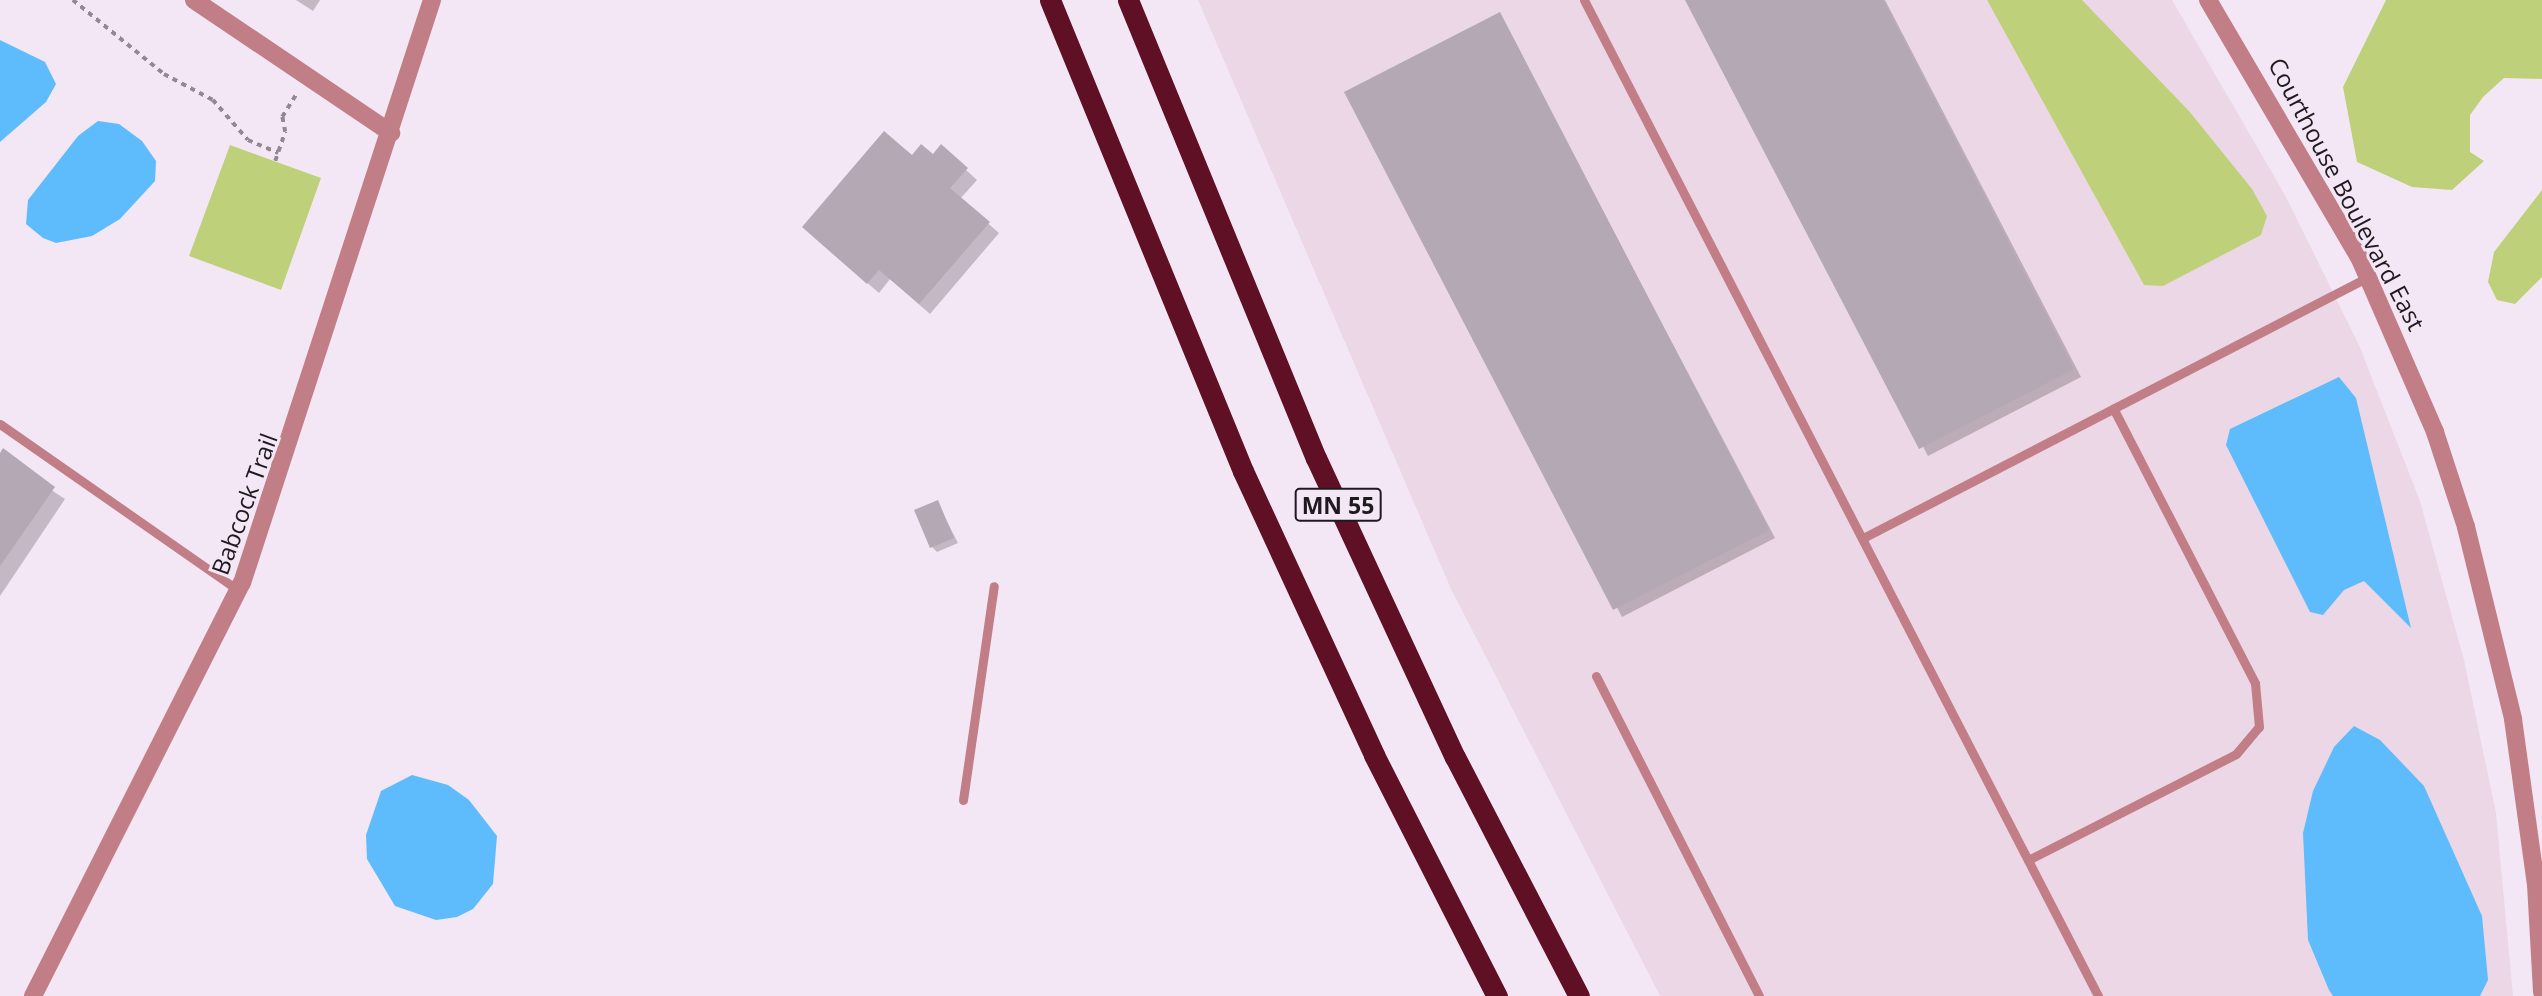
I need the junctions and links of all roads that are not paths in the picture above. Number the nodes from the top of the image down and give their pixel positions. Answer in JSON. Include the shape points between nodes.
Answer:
{"nodes":[{"id":1,"x":194,"y":0,"type":"edge"},
{"id":2,"x":432,"y":0,"type":"edge"},
{"id":3,"x":1050,"y":0,"type":"edge"},
{"id":4,"x":1128,"y":0,"type":"edge"},
{"id":5,"x":1584,"y":0,"type":"edge"},
{"id":6,"x":2208,"y":0,"type":"edge"},
{"id":7,"x":391,"y":133,"type":"junction"},
{"id":8,"x":2368,"y":276,"type":"junction"},
{"id":9,"x":2113,"y":408,"type":"junction"},
{"id":10,"x":0,"y":424,"type":"edge"},
{"id":11,"x":1863,"y":538,"type":"junction"},
{"id":12,"x":994,"y":586,"type":"dead end"},
{"id":13,"x":239,"y":590,"type":"junction"},
{"id":14,"x":1596,"y":676,"type":"dead end"},
{"id":15,"x":963,"y":800,"type":"dead end"},
{"id":16,"x":2028,"y":860,"type":"junction"},
{"id":17,"x":2542,"y":992,"type":"edge"},
{"id":18,"x":33,"y":996,"type":"edge"},
{"id":19,"x":1497,"y":996,"type":"edge"},
{"id":20,"x":1579,"y":996,"type":"edge"},
{"id":21,"x":1759,"y":996,"type":"edge"},
{"id":22,"x":2098,"y":996,"type":"edge"}],
"edges":[{"from":1,"to":7,"type":"street"},
{"from":2,"to":7,"type":"street","name":"Babcock Trail"},
{"from":3,"to":19,"type":"highway","number":"MN 55","via":[[1253,495]]},
{"from":4,"to":20,"type":"highway","number":"MN 55","via":[[1316,458],[1455,757]]},
{"from":5,"to":11,"type":"lane"},
{"from":6,"to":8,"type":"street","name":"Courthouse Boulevard East","via":[[2277,109]]},
{"from":7,"to":13,"type":"street","name":"Babcock Trail"},
{"from":8,"to":9,"type":"lane"},
{"from":8,"to":17,"type":"street","name":"Courthouse Boulevard East","via":[[2435,432],[2491,619],[2528,815]]},
{"from":9,"to":11,"type":"lane"},
{"from":9,"to":16,"type":"lane","via":[[2255,683],[2259,727],[2236,754]]},
{"from":10,"to":13,"type":"lane"},
{"from":11,"to":16,"type":"lane"},
{"from":12,"to":15,"type":"lane"},
{"from":13,"to":18,"type":"street","name":"Babcock Trail"},
{"from":14,"to":21,"type":"lane"},
{"from":16,"to":22,"type":"lane"}]}
